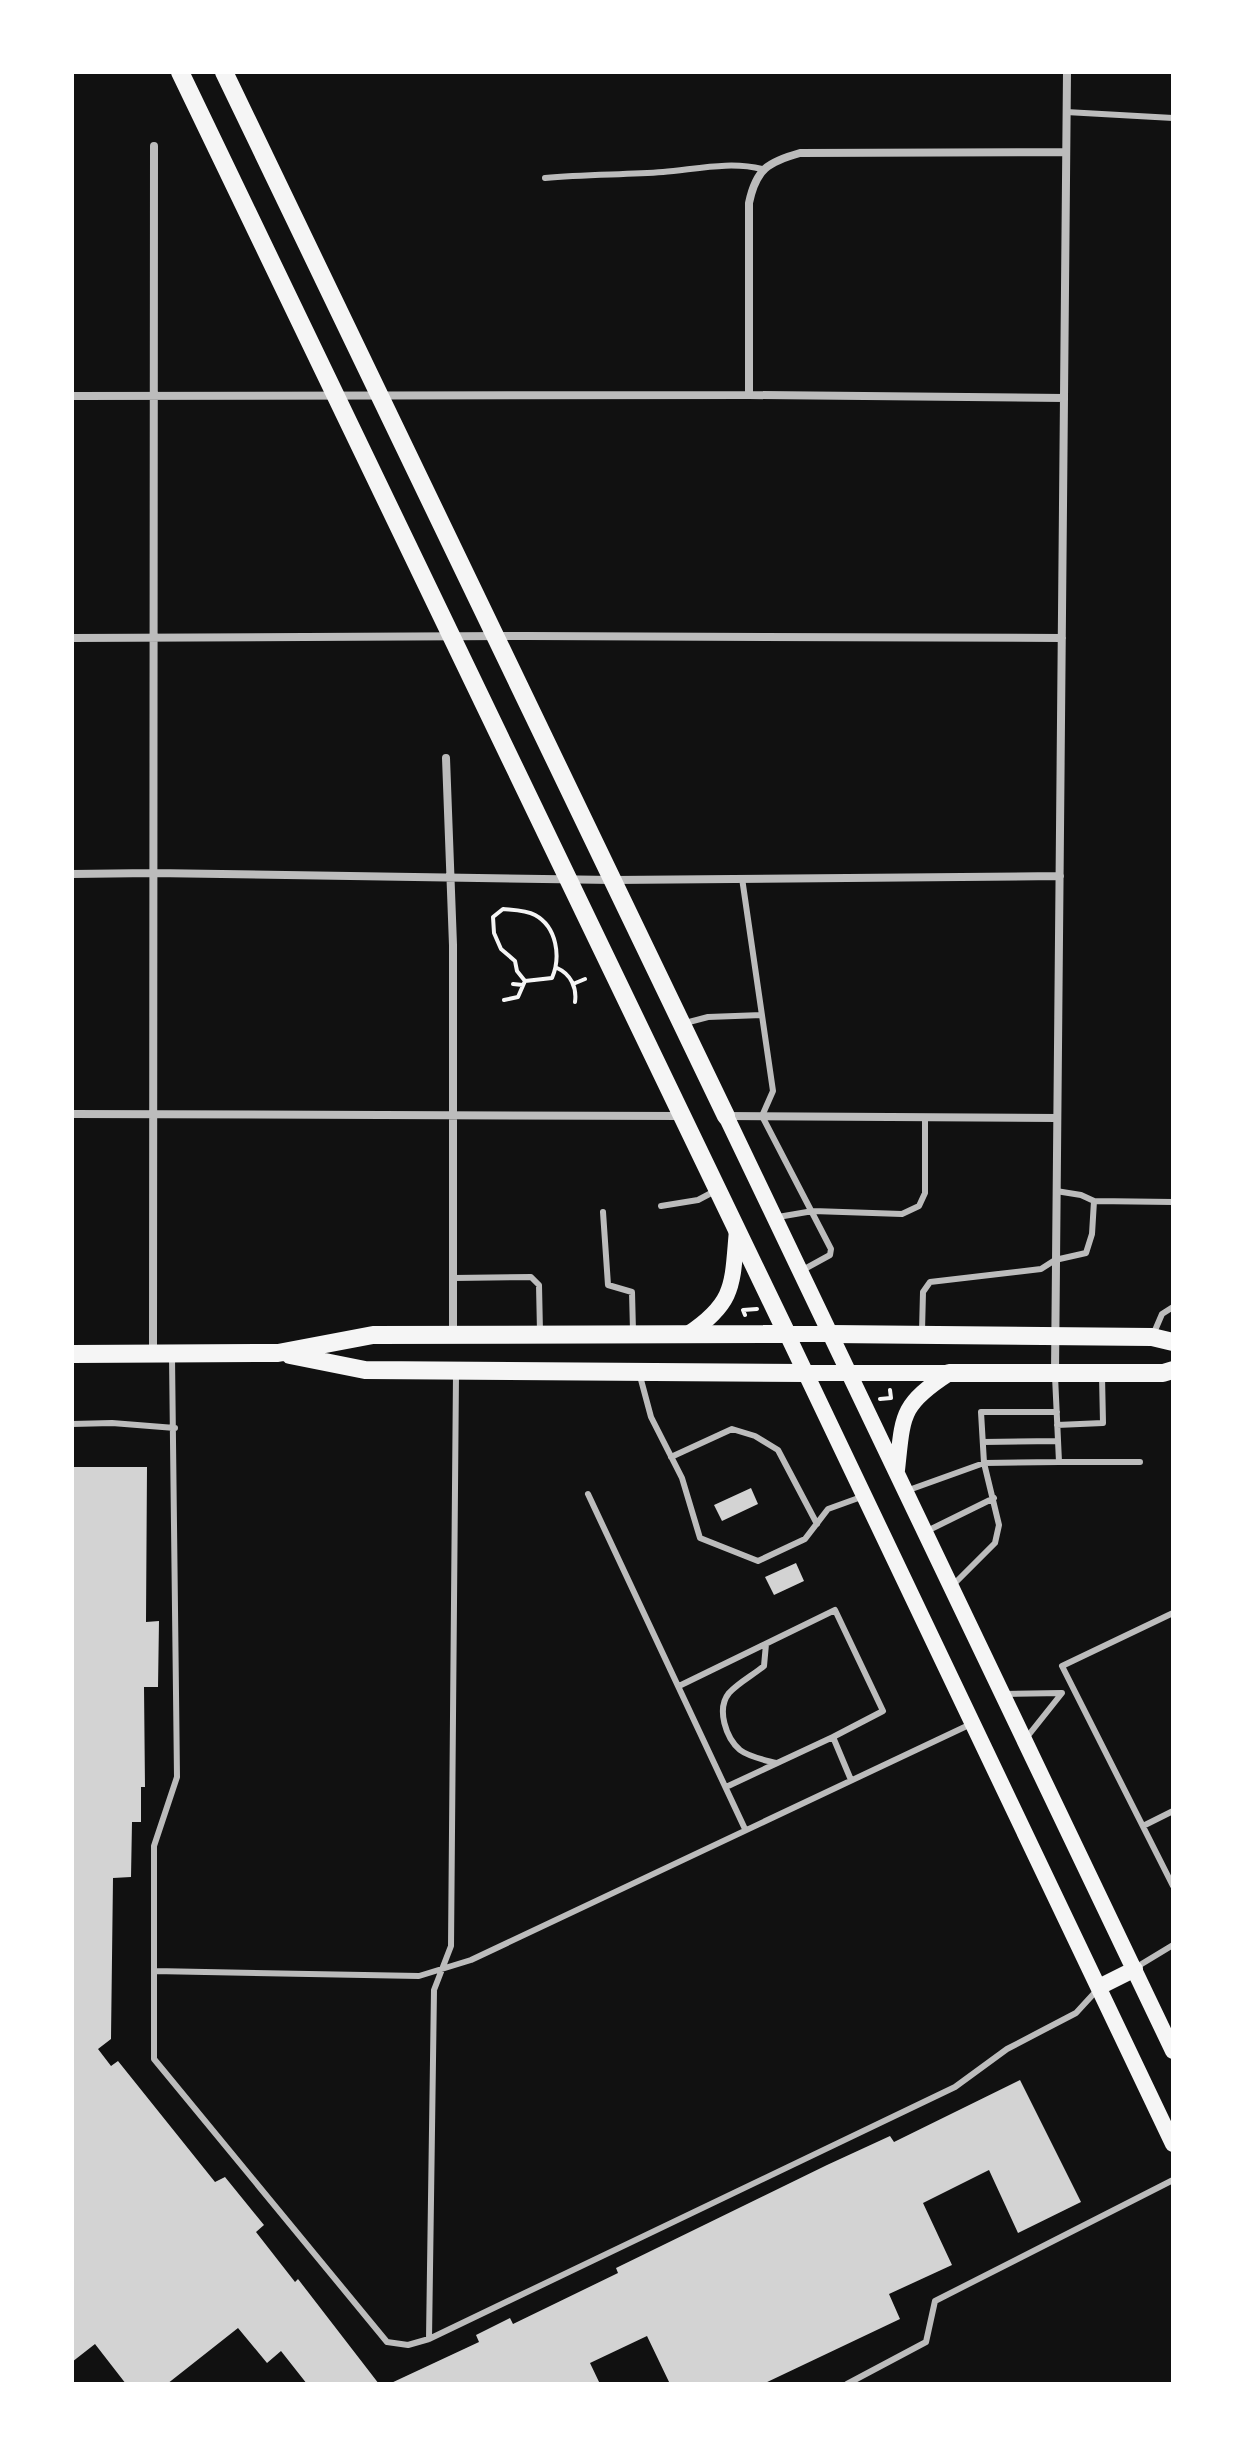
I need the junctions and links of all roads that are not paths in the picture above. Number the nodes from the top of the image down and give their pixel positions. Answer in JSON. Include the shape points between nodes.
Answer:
{"nodes":[{"id":1,"x":180,"y":72,"type":"edge"},
{"id":2,"x":224,"y":72,"type":"edge"},
{"id":3,"x":1067,"y":72,"type":"edge"},
{"id":4,"x":1066,"y":112,"type":"junction"},
{"id":5,"x":1173,"y":118,"type":"edge"},
{"id":6,"x":154,"y":146,"type":"dead end"},
{"id":7,"x":1066,"y":152,"type":"junction"},
{"id":8,"x":762,"y":169,"type":"junction"},
{"id":9,"x":545,"y":178,"type":"dead end"},
{"id":10,"x":335,"y":395,"type":"junction"},
{"id":11,"x":749,"y":395,"type":"junction"},
{"id":12,"x":72,"y":396,"type":"edge"},
{"id":13,"x":154,"y":396,"type":"junction"},
{"id":14,"x":378,"y":397,"type":"junction"},
{"id":15,"x":1064,"y":398,"type":"junction"},
{"id":16,"x":451,"y":637,"type":"junction"},
{"id":17,"x":72,"y":638,"type":"edge"},
{"id":18,"x":152,"y":638,"type":"junction"},
{"id":19,"x":495,"y":638,"type":"junction"},
{"id":20,"x":1062,"y":638,"type":"junction"},
{"id":21,"x":446,"y":758,"type":"dead end"},
{"id":22,"x":153,"y":873,"type":"junction"},
{"id":23,"x":72,"y":874,"type":"edge"},
{"id":24,"x":1060,"y":876,"type":"junction"},
{"id":25,"x":451,"y":877,"type":"junction"},
{"id":26,"x":742,"y":878,"type":"junction"},
{"id":27,"x":569,"y":879,"type":"junction"},
{"id":28,"x":613,"y":880,"type":"junction"},
{"id":29,"x":762,"y":1015,"type":"junction"},
{"id":30,"x":682,"y":1024,"type":"junction"},
{"id":31,"x":72,"y":1114,"type":"edge"},
{"id":32,"x":153,"y":1115,"type":"junction"},
{"id":33,"x":682,"y":1116,"type":"junction"},
{"id":34,"x":726,"y":1116,"type":"junction"},
{"id":35,"x":762,"y":1116,"type":"junction"},
{"id":36,"x":452,"y":1117,"type":"junction"},
{"id":37,"x":925,"y":1117,"type":"junction"},
{"id":38,"x":1057,"y":1118,"type":"junction"},
{"id":39,"x":718,"y":1190,"type":"junction"},
{"id":40,"x":1056,"y":1191,"type":"junction"},
{"id":41,"x":1094,"y":1201,"type":"junction"},
{"id":42,"x":1173,"y":1202,"type":"edge"},
{"id":43,"x":661,"y":1206,"type":"dead end"},
{"id":44,"x":813,"y":1211,"type":"junction"},
{"id":45,"x":603,"y":1212,"type":"dead end"},
{"id":46,"x":774,"y":1217,"type":"junction"},
{"id":47,"x":737,"y":1230,"type":"junction"},
{"id":48,"x":1055,"y":1260,"type":"junction"},
{"id":49,"x":800,"y":1271,"type":"junction"},
{"id":50,"x":453,"y":1278,"type":"junction"},
{"id":51,"x":1173,"y":1307,"type":"edge"},
{"id":52,"x":633,"y":1334,"type":"junction"},
{"id":53,"x":688,"y":1334,"type":"junction"},
{"id":54,"x":787,"y":1334,"type":"junction"},
{"id":55,"x":830,"y":1334,"type":"junction"},
{"id":56,"x":922,"y":1334,"type":"junction"},
{"id":57,"x":453,"y":1335,"type":"junction"},
{"id":58,"x":540,"y":1335,"type":"junction"},
{"id":59,"x":1055,"y":1335,"type":"junction"},
{"id":60,"x":1152,"y":1337,"type":"junction"},
{"id":61,"x":1173,"y":1342,"type":"edge"},
{"id":62,"x":163,"y":1353,"type":"junction"},
{"id":63,"x":278,"y":1353,"type":"junction"},
{"id":64,"x":72,"y":1354,"type":"edge"},
{"id":65,"x":1173,"y":1370,"type":"edge"},
{"id":66,"x":456,"y":1371,"type":"junction"},
{"id":67,"x":639,"y":1372,"type":"junction"},
{"id":68,"x":1055,"y":1372,"type":"junction"},
{"id":69,"x":1102,"y":1372,"type":"junction"},
{"id":70,"x":806,"y":1373,"type":"junction"},
{"id":71,"x":849,"y":1373,"type":"junction"},
{"id":72,"x":949,"y":1373,"type":"junction"},
{"id":73,"x":1057,"y":1412,"type":"junction"},
{"id":74,"x":72,"y":1424,"type":"edge"},
{"id":75,"x":1057,"y":1425,"type":"junction"},
{"id":76,"x":175,"y":1428,"type":"junction"},
{"id":77,"x":1058,"y":1441,"type":"junction"},
{"id":78,"x":983,"y":1442,"type":"junction"},
{"id":79,"x":671,"y":1457,"type":"junction"},
{"id":80,"x":1059,"y":1462,"type":"junction"},
{"id":81,"x":1140,"y":1462,"type":"dead end"},
{"id":82,"x":984,"y":1463,"type":"junction"},
{"id":83,"x":897,"y":1472,"type":"junction"},
{"id":84,"x":906,"y":1491,"type":"junction"},
{"id":85,"x":588,"y":1494,"type":"dead end"},
{"id":86,"x":865,"y":1496,"type":"junction"},
{"id":87,"x":994,"y":1498,"type":"junction"},
{"id":88,"x":817,"y":1524,"type":"junction"},
{"id":89,"x":925,"y":1532,"type":"junction"},
{"id":90,"x":952,"y":1587,"type":"junction"},
{"id":91,"x":1173,"y":1613,"type":"edge"},
{"id":92,"x":766,"y":1644,"type":"junction"},
{"id":93,"x":679,"y":1686,"type":"junction"},
{"id":94,"x":1073,"y":1688,"type":"junction"},
{"id":95,"x":1062,"y":1693,"type":"junction"},
{"id":96,"x":1003,"y":1694,"type":"junction"},
{"id":97,"x":974,"y":1723,"type":"junction"},
{"id":98,"x":833,"y":1737,"type":"junction"},
{"id":99,"x":1025,"y":1740,"type":"junction"},
{"id":100,"x":776,"y":1763,"type":"junction"},
{"id":101,"x":851,"y":1780,"type":"junction"},
{"id":102,"x":726,"y":1787,"type":"junction"},
{"id":103,"x":1173,"y":1811,"type":"edge"},
{"id":104,"x":1143,"y":1826,"type":"junction"},
{"id":105,"x":745,"y":1829,"type":"junction"},
{"id":106,"x":1173,"y":1886,"type":"edge"},
{"id":107,"x":1173,"y":1945,"type":"edge"},
{"id":108,"x":443,"y":1968,"type":"junction"},
{"id":109,"x":1135,"y":1969,"type":"junction"},
{"id":110,"x":154,"y":1971,"type":"junction"},
{"id":111,"x":1099,"y":1987,"type":"junction"},
{"id":112,"x":1173,"y":2051,"type":"edge"},
{"id":113,"x":1173,"y":2144,"type":"edge"},
{"id":114,"x":1173,"y":2180,"type":"edge"},
{"id":115,"x":429,"y":2339,"type":"junction"},
{"id":116,"x":847,"y":2384,"type":"edge"}],
"edges":[{"from":1,"to":10,"type":"main road"},
{"from":2,"to":14,"type":"main road"},
{"from":3,"to":4,"type":"street"},
{"from":4,"to":5,"type":"lane"},
{"from":4,"to":7,"type":"street"},
{"from":6,"to":13,"type":"street"},
{"from":7,"to":8,"type":"street","via":[[800,153]]},
{"from":7,"to":15,"type":"street"},
{"from":8,"to":9,"type":"lane","via":[[742,164]]},
{"from":8,"to":11,"type":"street","via":[[749,203]]},
{"from":10,"to":13,"type":"street"},
{"from":10,"to":14,"type":"street"},
{"from":10,"to":16,"type":"main road"},
{"from":11,"to":14,"type":"street"},
{"from":11,"to":15,"type":"street"},
{"from":12,"to":13,"type":"street"},
{"from":13,"to":18,"type":"street"},
{"from":14,"to":19,"type":"main road"},
{"from":15,"to":20,"type":"street"},
{"from":16,"to":18,"type":"street"},
{"from":16,"to":19,"type":"street"},
{"from":16,"to":27,"type":"main road"},
{"from":17,"to":18,"type":"street"},
{"from":18,"to":22,"type":"street"},
{"from":19,"to":20,"type":"street"},
{"from":19,"to":28,"type":"main road"},
{"from":20,"to":24,"type":"street"},
{"from":21,"to":25,"type":"street"},
{"from":22,"to":23,"type":"street"},
{"from":22,"to":25,"type":"street"},
{"from":22,"to":32,"type":"street"},
{"from":24,"to":26,"type":"street"},
{"from":24,"to":38,"type":"street"},
{"from":25,"to":27,"type":"street"},
{"from":25,"to":36,"type":"street"},
{"from":26,"to":28,"type":"street"},
{"from":26,"to":29,"type":"lane"},
{"from":27,"to":28,"type":"street"},
{"from":27,"to":33,"type":"main road"},
{"from":28,"to":30,"type":"main road"},
{"from":29,"to":30,"type":"lane","via":[[708,1017]]},
{"from":29,"to":35,"type":"lane","via":[[773,1091]]},
{"from":30,"to":34,"type":"main road"},
{"from":31,"to":32,"type":"street"},
{"from":32,"to":36,"type":"street"},
{"from":32,"to":62,"type":"street"},
{"from":33,"to":36,"type":"street"},
{"from":33,"to":39,"type":"main road"},
{"from":34,"to":35,"type":"street"},
{"from":34,"to":46,"type":"main road"},
{"from":35,"to":37,"type":"street"},
{"from":35,"to":44,"type":"lane"},
{"from":36,"to":50,"type":"street"},
{"from":37,"to":38,"type":"street"},
{"from":37,"to":44,"type":"lane","via":[[925,1193],[919,1206],[902,1214]]},
{"from":38,"to":40,"type":"street"},
{"from":39,"to":43,"type":"lane","via":[[698,1200]]},
{"from":39,"to":47,"type":"main road"},
{"from":40,"to":41,"type":"lane"},
{"from":40,"to":48,"type":"street"},
{"from":41,"to":42,"type":"lane"},
{"from":41,"to":48,"type":"lane","via":[[1086,1253]]},
{"from":44,"to":46,"type":"lane"},
{"from":44,"to":49,"type":"lane","via":[[830,1255]]},
{"from":45,"to":52,"type":"lane","via":[[608,1285],[632,1292]]},
{"from":46,"to":49,"type":"main road"},
{"from":47,"to":53,"type":"main road","via":[[726,1301]]},
{"from":47,"to":54,"type":"main road"},
{"from":48,"to":56,"type":"lane","via":[[1041,1269],[930,1282],[923,1292]]},
{"from":48,"to":59,"type":"street"},
{"from":49,"to":55,"type":"main road"},
{"from":50,"to":57,"type":"street"},
{"from":50,"to":58,"type":"lane","via":[[531,1277],[539,1285]]},
{"from":51,"to":60,"type":"lane","via":[[1162,1314]]},
{"from":52,"to":53,"type":"main road"},
{"from":52,"to":58,"type":"main road"},
{"from":53,"to":54,"type":"main road"},
{"from":54,"to":55,"type":"main road"},
{"from":54,"to":70,"type":"main road"},
{"from":55,"to":56,"type":"main road"},
{"from":55,"to":71,"type":"main road"},
{"from":56,"to":59,"type":"main road"},
{"from":57,"to":58,"type":"main road"},
{"from":57,"to":63,"type":"main road","via":[[373,1335]]},
{"from":59,"to":60,"type":"main road"},
{"from":59,"to":68,"type":"street"},
{"from":60,"to":61,"type":"main road"},
{"from":62,"to":63,"type":"main road"},
{"from":62,"to":64,"type":"main road"},
{"from":62,"to":76,"type":"lane"},
{"from":63,"to":66,"type":"main road","via":[[365,1370]]},
{"from":65,"to":69,"type":"main road"},
{"from":66,"to":67,"type":"main road"},
{"from":66,"to":108,"type":"lane","via":[[451,1946]]},
{"from":67,"to":70,"type":"main road"},
{"from":67,"to":79,"type":"lane","via":[[651,1417]]},
{"from":68,"to":69,"type":"main road"},
{"from":68,"to":72,"type":"main road"},
{"from":68,"to":73,"type":"lane"},
{"from":69,"to":75,"type":"lane","via":[[1103,1423]]},
{"from":70,"to":71,"type":"main road"},
{"from":70,"to":86,"type":"main road"},
{"from":71,"to":72,"type":"main road"},
{"from":71,"to":83,"type":"main road"},
{"from":72,"to":83,"type":"main road","via":[[923,1390],[906,1412]]},
{"from":73,"to":75,"type":"lane"},
{"from":73,"to":78,"type":"lane","via":[[981,1412]]},
{"from":74,"to":76,"type":"lane"},
{"from":75,"to":77,"type":"lane"},
{"from":76,"to":110,"type":"lane","via":[[177,1777],[154,1846]]},
{"from":77,"to":78,"type":"lane"},
{"from":77,"to":80,"type":"lane"},
{"from":78,"to":82,"type":"lane"},
{"from":79,"to":88,"type":"lane","via":[[732,1429],[755,1436],[778,1450]]},
{"from":79,"to":88,"type":"lane","via":[[700,1538],[758,1561],[805,1539]]},
{"from":80,"to":81,"type":"lane"},
{"from":80,"to":82,"type":"lane"},
{"from":82,"to":84,"type":"lane"},
{"from":82,"to":87,"type":"lane"},
{"from":83,"to":84,"type":"main road"},
{"from":84,"to":89,"type":"main road"},
{"from":85,"to":93,"type":"lane"},
{"from":86,"to":88,"type":"lane","via":[[828,1509]]},
{"from":86,"to":97,"type":"main road"},
{"from":87,"to":89,"type":"lane"},
{"from":87,"to":90,"type":"lane","via":[[999,1525],[995,1543]]},
{"from":89,"to":90,"type":"main road"},
{"from":90,"to":96,"type":"main road"},
{"from":91,"to":94,"type":"lane","via":[[1062,1666]]},
{"from":92,"to":93,"type":"lane"},
{"from":92,"to":98,"type":"lane","via":[[835,1610],[883,1711]]},
{"from":92,"to":100,"type":"lane","via":[[764,1666],[731,1691],[722,1712],[738,1748]]},
{"from":93,"to":102,"type":"lane"},
{"from":94,"to":95,"type":"lane"},
{"from":94,"to":104,"type":"lane"},
{"from":95,"to":96,"type":"lane"},
{"from":95,"to":99,"type":"lane"},
{"from":96,"to":99,"type":"main road"},
{"from":97,"to":101,"type":"lane"},
{"from":97,"to":111,"type":"main road"},
{"from":98,"to":100,"type":"lane"},
{"from":98,"to":101,"type":"lane"},
{"from":99,"to":109,"type":"main road"},
{"from":100,"to":102,"type":"lane"},
{"from":101,"to":105,"type":"lane"},
{"from":102,"to":105,"type":"lane"},
{"from":103,"to":104,"type":"lane"},
{"from":104,"to":106,"type":"lane"},
{"from":105,"to":108,"type":"lane","via":[[471,1960]]},
{"from":107,"to":109,"type":"lane"},
{"from":108,"to":110,"type":"lane","via":[[419,1976]]},
{"from":108,"to":115,"type":"lane","via":[[434,1990]]},
{"from":109,"to":111,"type":"main road"},
{"from":109,"to":112,"type":"main road"},
{"from":110,"to":115,"type":"lane","via":[[154,2059],[387,2342],[408,2345]]},
{"from":111,"to":113,"type":"main road"},
{"from":111,"to":115,"type":"lane","via":[[1076,2013],[1007,2049],[955,2087]]},
{"from":114,"to":116,"type":"lane","via":[[935,2301],[926,2342]]}]}
